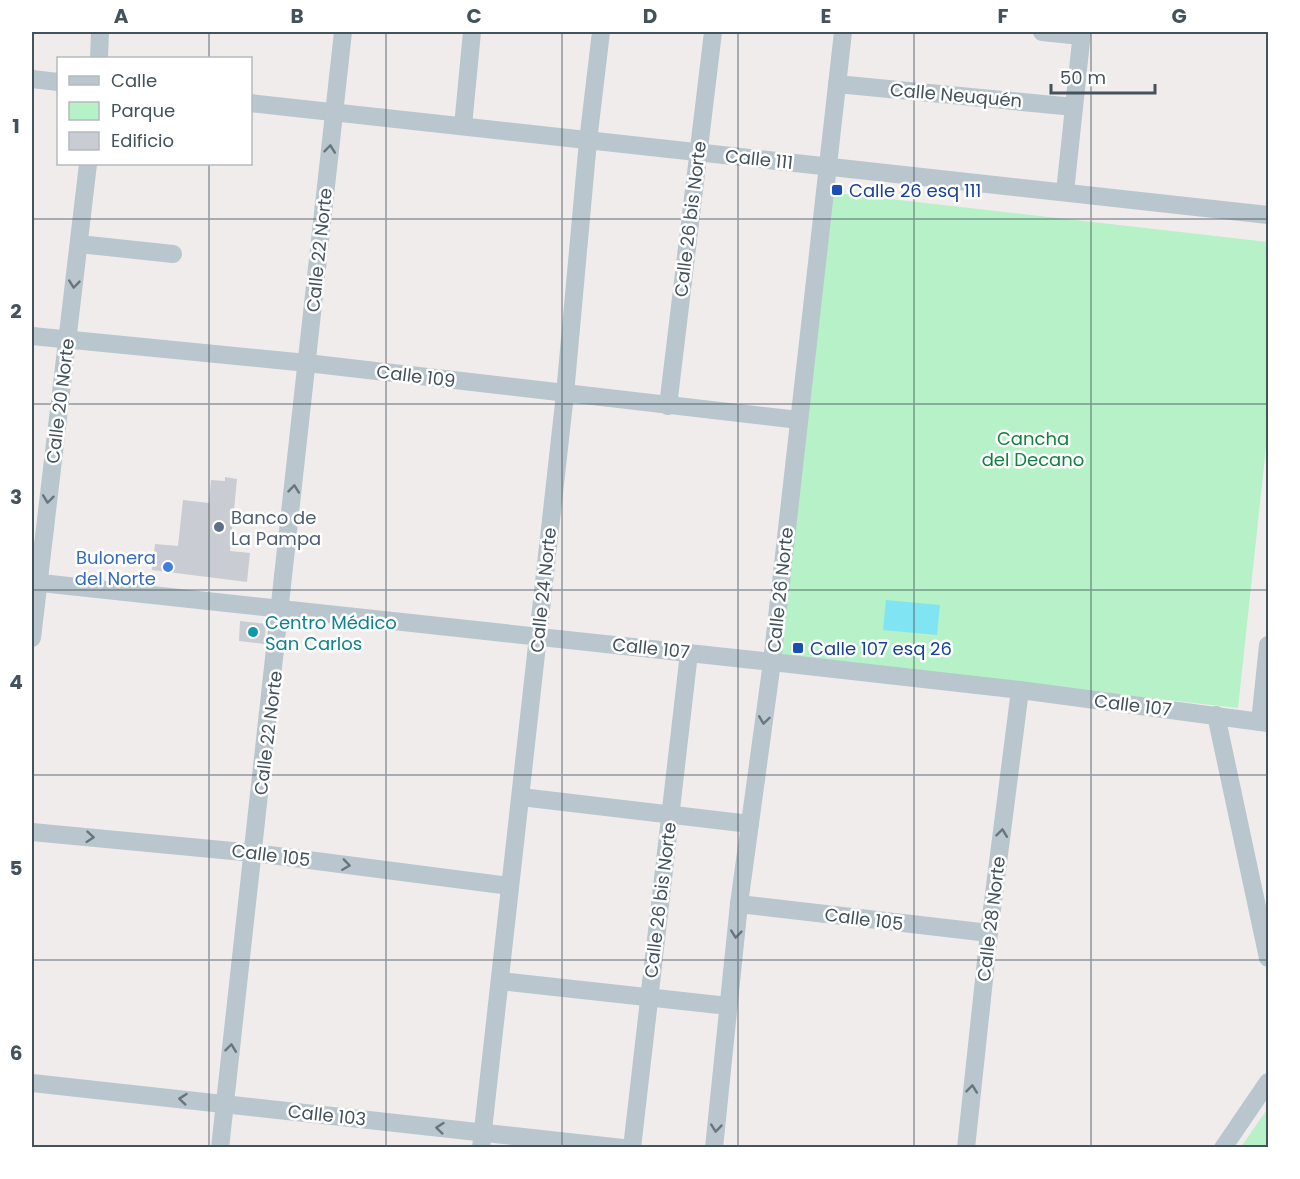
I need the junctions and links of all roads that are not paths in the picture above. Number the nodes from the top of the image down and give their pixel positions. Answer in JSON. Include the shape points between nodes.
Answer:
{"nodes":[{"id":1,"x":100,"y":32,"type":"edge"},
{"id":2,"x":343,"y":32,"type":"edge"},
{"id":3,"x":472,"y":32,"type":"edge"},
{"id":4,"x":601,"y":32,"type":"edge"},
{"id":5,"x":713,"y":32,"type":"edge"},
{"id":6,"x":843,"y":32,"type":"edge"},
{"id":7,"x":1042,"y":32,"type":"edge"},
{"id":8,"x":1082,"y":34,"type":"edge"},
{"id":9,"x":99,"y":57,"type":"edge"},
{"id":10,"x":32,"y":79,"type":"edge"},
{"id":11,"x":57,"y":82,"type":"edge"},
{"id":12,"x":837,"y":84,"type":"junction"},
{"id":13,"x":252,"y":103,"type":"edge"},
{"id":14,"x":1074,"y":107,"type":"junction"},
{"id":15,"x":334,"y":113,"type":"junction"},
{"id":16,"x":463,"y":126,"type":"junction"},
{"id":17,"x":588,"y":141,"type":"junction"},
{"id":18,"x":698,"y":153,"type":"junction"},
{"id":19,"x":88,"y":165,"type":"edge"},
{"id":20,"x":828,"y":167,"type":"junction"},
{"id":21,"x":1065,"y":192,"type":"junction"},
{"id":22,"x":1269,"y":215,"type":"edge"},
{"id":23,"x":79,"y":244,"type":"junction"},
{"id":24,"x":173,"y":254,"type":"dead end"},
{"id":25,"x":32,"y":336,"type":"edge"},
{"id":26,"x":68,"y":339,"type":"junction"},
{"id":27,"x":307,"y":363,"type":"junction"},
{"id":28,"x":565,"y":394,"type":"junction"},
{"id":29,"x":668,"y":406,"type":"junction"},
{"id":30,"x":799,"y":420,"type":"junction"},
{"id":31,"x":34,"y":582,"type":"edge"},
{"id":32,"x":282,"y":610,"type":"junction"},
{"id":33,"x":538,"y":636,"type":"junction"},
{"id":34,"x":32,"y":638,"type":"edge"},
{"id":35,"x":1269,"y":645,"type":"edge"},
{"id":36,"x":689,"y":653,"type":"junction"},
{"id":37,"x":772,"y":662,"type":"junction"},
{"id":38,"x":1020,"y":690,"type":"junction"},
{"id":39,"x":1216,"y":715,"type":"junction"},
{"id":40,"x":1264,"y":723,"type":"edge"},
{"id":41,"x":521,"y":797,"type":"junction"},
{"id":42,"x":670,"y":815,"type":"junction"},
{"id":43,"x":750,"y":824,"type":"junction"},
{"id":44,"x":32,"y":832,"type":"edge"},
{"id":45,"x":254,"y":853,"type":"junction"},
{"id":46,"x":510,"y":886,"type":"junction"},
{"id":47,"x":739,"y":904,"type":"junction"},
{"id":48,"x":989,"y":933,"type":"junction"},
{"id":49,"x":1269,"y":958,"type":"edge"},
{"id":50,"x":500,"y":981,"type":"junction"},
{"id":51,"x":648,"y":997,"type":"junction"},
{"id":52,"x":729,"y":1006,"type":"junction"},
{"id":53,"x":1269,"y":1082,"type":"edge"},
{"id":54,"x":32,"y":1083,"type":"edge"},
{"id":55,"x":225,"y":1104,"type":"junction"},
{"id":56,"x":482,"y":1140,"type":"edge"},
{"id":57,"x":220,"y":1148,"type":"edge"},
{"id":58,"x":623,"y":1148,"type":"edge"},
{"id":59,"x":632,"y":1148,"type":"edge"},
{"id":60,"x":714,"y":1148,"type":"edge"},
{"id":61,"x":966,"y":1148,"type":"edge"},
{"id":62,"x":1223,"y":1148,"type":"edge"}],
"edges":[{"from":1,"to":9,"type":"street"},
{"from":2,"to":15,"type":"street","name":"Calle 22 Norte"},
{"from":3,"to":16,"type":"street"},
{"from":4,"to":17,"type":"street","name":"Calle 24 Norte"},
{"from":5,"to":18,"type":"street","name":"Calle 26 bis Norte"},
{"from":6,"to":12,"type":"street","name":"Calle 26 Norte"},
{"from":7,"to":8,"type":"street"},
{"from":8,"to":14,"type":"street"},
{"from":10,"to":11,"type":"street"},
{"from":12,"to":14,"type":"street","name":"Calle Neuquén"},
{"from":12,"to":20,"type":"street","name":"Calle 26 Norte"},
{"from":13,"to":15,"type":"street","name":"Calle 111"},
{"from":14,"to":21,"type":"street"},
{"from":15,"to":16,"type":"street","name":"Calle 111"},
{"from":27,"to":15,"type":"street","name":"Calle 22 Norte","one_way":true},
{"from":16,"to":17,"type":"street","name":"Calle 111"},
{"from":17,"to":18,"type":"street","name":"Calle 111"},
{"from":17,"to":28,"type":"street","name":"Calle 24 Norte"},
{"from":18,"to":20,"type":"street","name":"Calle 111"},
{"from":18,"to":29,"type":"street","name":"Calle 26 bis Norte"},
{"from":19,"to":23,"type":"street","name":"Calle 20 Norte"},
{"from":20,"to":21,"type":"street","name":"Calle 111"},
{"from":20,"to":30,"type":"street","name":"Calle 26 Norte"},
{"from":21,"to":22,"type":"street","name":"Calle 111"},
{"from":23,"to":24,"type":"street"},
{"from":23,"to":26,"type":"street","name":"Calle 20 Norte","one_way":true},
{"from":25,"to":26,"type":"street","name":"Calle 109"},
{"from":26,"to":27,"type":"street","name":"Calle 109"},
{"from":26,"to":31,"type":"street","name":"Calle 20 Norte","one_way":true},
{"from":27,"to":28,"type":"street","name":"Calle 109"},
{"from":32,"to":27,"type":"street","name":"Calle 22 Norte","one_way":true},
{"from":28,"to":29,"type":"street","name":"Calle 109"},
{"from":28,"to":33,"type":"street","name":"Calle 24 Norte"},
{"from":29,"to":30,"type":"street","name":"Calle 109"},
{"from":30,"to":37,"type":"street","name":"Calle 26 Norte"},
{"from":31,"to":32,"type":"street","name":"Calle 107"},
{"from":31,"to":34,"type":"street","name":"Calle 20 Norte"},
{"from":32,"to":33,"type":"street","name":"Calle 107"},
{"from":32,"to":45,"type":"street","name":"Calle 22 Norte"},
{"from":33,"to":36,"type":"street","name":"Calle 107"},
{"from":33,"to":41,"type":"street","name":"Calle 24 Norte"},
{"from":35,"to":40,"type":"street"},
{"from":36,"to":37,"type":"street","name":"Calle 107"},
{"from":36,"to":42,"type":"street","name":"Calle 26 bis Norte"},
{"from":37,"to":38,"type":"street","name":"Calle 107"},
{"from":37,"to":43,"type":"street","name":"Calle 26 Norte","one_way":true},
{"from":38,"to":39,"type":"street","name":"Calle 107"},
{"from":48,"to":38,"type":"street","name":"Calle 28 Norte","one_way":true},
{"from":39,"to":40,"type":"street","name":"Calle 107"},
{"from":39,"to":49,"type":"street"},
{"from":41,"to":42,"type":"street"},
{"from":41,"to":46,"type":"street","name":"Calle 24 Norte"},
{"from":42,"to":43,"type":"street"},
{"from":42,"to":51,"type":"street","name":"Calle 26 bis Norte"},
{"from":43,"to":47,"type":"street","name":"Calle 26 Norte"},
{"from":44,"to":45,"type":"street","name":"Calle 105","one_way":true},
{"from":45,"to":46,"type":"street","name":"Calle 105","one_way":true},
{"from":55,"to":45,"type":"street","name":"Calle 22 Norte","one_way":true},
{"from":46,"to":50,"type":"street","name":"Calle 24 Norte"},
{"from":47,"to":48,"type":"street","name":"Calle 105"},
{"from":47,"to":52,"type":"street","name":"Calle 26 Norte","one_way":true},
{"from":61,"to":48,"type":"street","name":"Calle 28 Norte","one_way":true},
{"from":50,"to":51,"type":"street"},
{"from":50,"to":56,"type":"street","name":"Calle 24 Norte"},
{"from":51,"to":52,"type":"street"},
{"from":51,"to":59,"type":"street","name":"Calle 26 bis Norte"},
{"from":52,"to":60,"type":"street","name":"Calle 26 Norte","one_way":true},
{"from":53,"to":62,"type":"street"},
{"from":55,"to":54,"type":"street","name":"Calle 103","one_way":true},
{"from":56,"to":55,"type":"street","name":"Calle 103","one_way":true},
{"from":55,"to":57,"type":"street","name":"Calle 22 Norte"},
{"from":56,"to":58,"type":"street","name":"Calle 103"}]}
